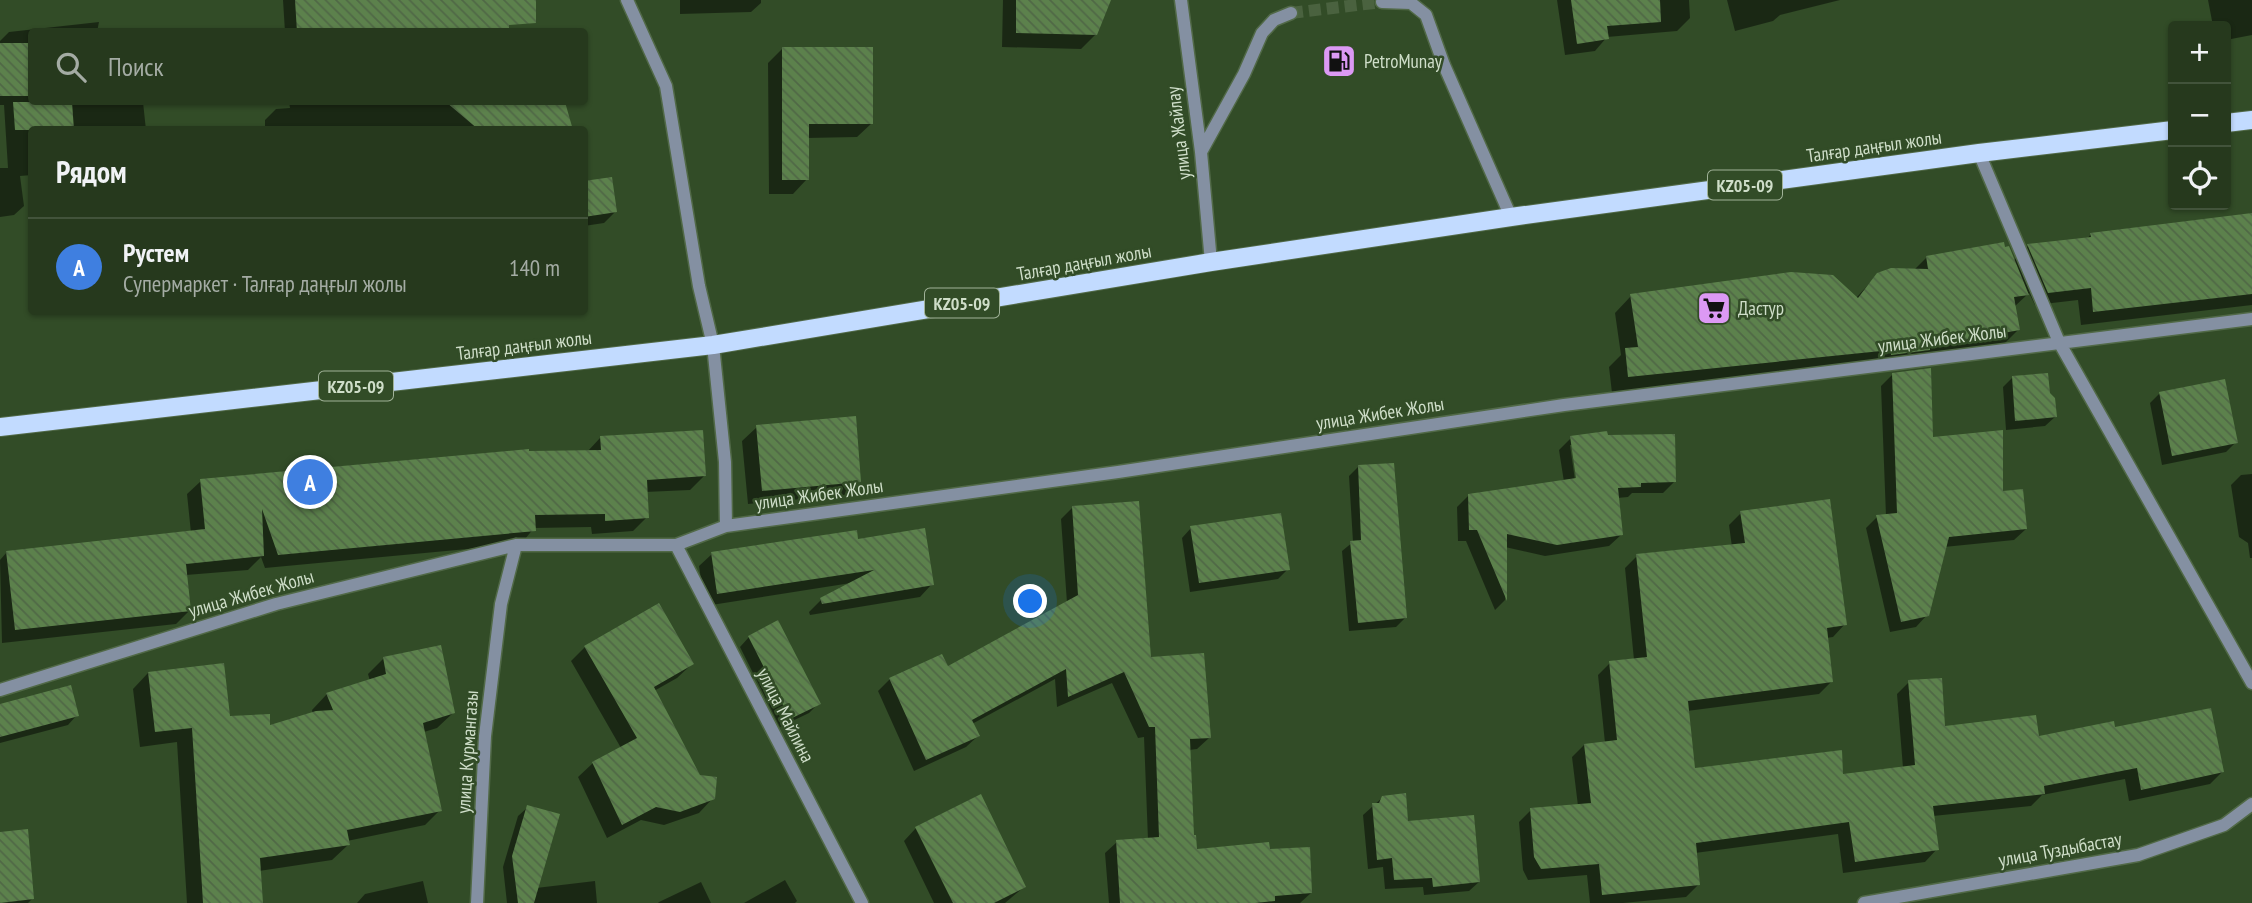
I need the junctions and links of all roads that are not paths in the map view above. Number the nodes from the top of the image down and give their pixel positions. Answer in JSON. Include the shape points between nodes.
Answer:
{"nodes":[{"id":1,"x":627,"y":0,"type":"edge"},
{"id":2,"x":1181,"y":0,"type":"edge"},
{"id":3,"x":1382,"y":2,"type":"dead end"},
{"id":4,"x":1292,"y":13,"type":"tunnel mouth"},
{"id":5,"x":2252,"y":120,"type":"edge"},
{"id":6,"x":2231,"y":123,"type":"edge"},
{"id":7,"x":2168,"y":131,"type":"edge"},
{"id":8,"x":1200,"y":152,"type":"junction"},
{"id":9,"x":1979,"y":153,"type":"junction"},
{"id":10,"x":1511,"y":217,"type":"junction"},
{"id":11,"x":1211,"y":262,"type":"junction"},
{"id":12,"x":2252,"y":318,"type":"edge"},
{"id":13,"x":2059,"y":342,"type":"junction"},
{"id":14,"x":713,"y":345,"type":"junction"},
{"id":15,"x":0,"y":426,"type":"edge"},
{"id":16,"x":726,"y":526,"type":"junction"},
{"id":17,"x":516,"y":545,"type":"junction"},
{"id":18,"x":676,"y":545,"type":"junction"},
{"id":19,"x":2252,"y":683,"type":"edge"},
{"id":20,"x":0,"y":690,"type":"edge"},
{"id":21,"x":2252,"y":804,"type":"edge"},
{"id":22,"x":477,"y":903,"type":"edge"},
{"id":23,"x":862,"y":903,"type":"edge"},
{"id":24,"x":1864,"y":903,"type":"edge"}],
"edges":[{"from":1,"to":14,"type":"street","via":[[666,86]]},
{"from":2,"to":8,"type":"street","name":"улица Жайлау"},
{"from":3,"to":10,"type":"street","via":[[1411,4],[1426,15]]},
{"from":4,"to":8,"type":"street","via":[[1273,20],[1262,33]]},
{"from":5,"to":6,"type":"main road"},
{"from":7,"to":9,"type":"main road","name":"Талғар даңғыл жолы","number":"KZ05-09"},
{"from":8,"to":11,"type":"street","name":"улица Жайлау"},
{"from":9,"to":10,"type":"main road","name":"Талғар даңғыл жолы","number":"KZ05-09"},
{"from":9,"to":13,"type":"street"},
{"from":10,"to":11,"type":"main road","name":"Талғар даңғыл жолы","number":"KZ05-09"},
{"from":11,"to":14,"type":"main road","name":"Талғар даңғыл жолы","number":"KZ05-09"},
{"from":12,"to":13,"type":"street","name":"улица Жибек Жолы"},
{"from":13,"to":16,"type":"street","name":"улица Жибек Жолы","via":[[1564,405]]},
{"from":13,"to":19,"type":"street"},
{"from":14,"to":15,"type":"main road","name":"Талғар даңғыл жолы","number":"KZ05-09"},
{"from":14,"to":16,"type":"street","via":[[725,461]]},
{"from":16,"to":18,"type":"street","name":"улица Жибек Жолы"},
{"from":17,"to":18,"type":"street","name":"улица Жибек Жолы"},
{"from":17,"to":20,"type":"street","name":"улица Жибек Жолы","via":[[276,604]]},
{"from":17,"to":22,"type":"street","name":"улица Курмангазы","via":[[501,604],[485,736]]},
{"from":18,"to":23,"type":"street","name":"улица Майлина"},
{"from":21,"to":24,"type":"street","name":"улица Туздыбастау","via":[[2224,825],[2138,856]]}]}
